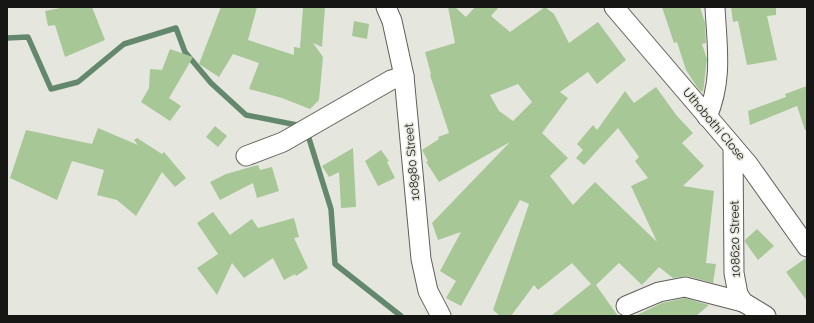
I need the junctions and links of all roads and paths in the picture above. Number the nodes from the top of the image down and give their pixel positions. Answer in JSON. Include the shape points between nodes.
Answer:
{"nodes":[{"id":1,"x":386,"y":7,"type":"edge"},
{"id":2,"x":614,"y":7,"type":"edge"},
{"id":3,"x":714,"y":7,"type":"edge"},
{"id":4,"x":404,"y":76,"type":"junction"},
{"id":5,"x":707,"y":117,"type":"junction"},
{"id":6,"x":733,"y":148,"type":"junction"},
{"id":7,"x":246,"y":156,"type":"dead end"},
{"id":8,"x":807,"y":247,"type":"edge"},
{"id":9,"x":742,"y":302,"type":"junction"},
{"id":10,"x":626,"y":306,"type":"dead end"},
{"id":11,"x":441,"y":316,"type":"edge"},
{"id":12,"x":766,"y":316,"type":"edge"}],
"edges":[{"from":1,"to":4,"type":"street","name":"108980 Street","via":[[392,21]]},
{"from":2,"to":5,"type":"street","name":"Uthobothi Close"},
{"from":3,"to":5,"type":"street","via":[[718,76],[714,100]]},
{"from":4,"to":7,"type":"street","via":[[391,80],[283,142]]},
{"from":4,"to":11,"type":"street","name":"108980 Street","via":[[421,259],[428,291]]},
{"from":5,"to":6,"type":"street","name":"Uthobothi Close"},
{"from":6,"to":8,"type":"street","name":"Uthobothi Close"},
{"from":6,"to":9,"type":"street","name":"108620 Street","via":[[734,273]]},
{"from":9,"to":10,"type":"street","via":[[685,287],[659,292]]},
{"from":9,"to":12,"type":"street"}]}
